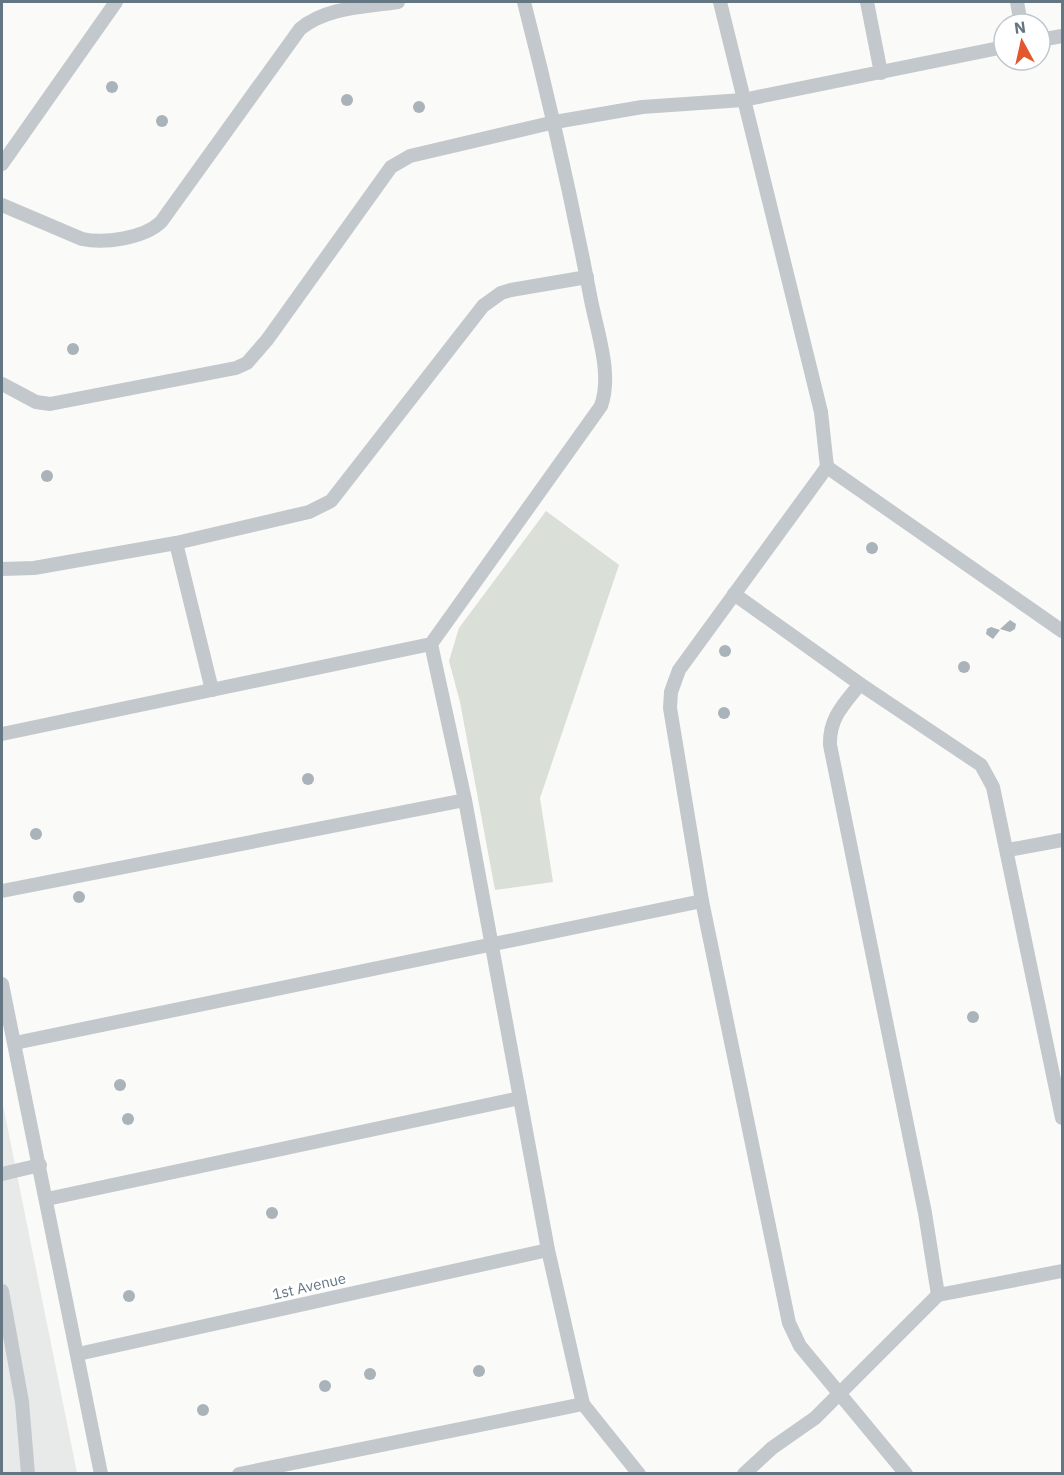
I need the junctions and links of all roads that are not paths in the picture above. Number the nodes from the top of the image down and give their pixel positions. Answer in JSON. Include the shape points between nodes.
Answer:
{"nodes":[{"id":1,"x":116,"y":2,"type":"edge"},
{"id":2,"x":398,"y":2,"type":"edge"},
{"id":3,"x":524,"y":2,"type":"edge"},
{"id":4,"x":720,"y":2,"type":"edge"},
{"id":5,"x":867,"y":2,"type":"edge"},
{"id":6,"x":992,"y":50,"type":"edge"},
{"id":7,"x":881,"y":73,"type":"junction"},
{"id":8,"x":743,"y":100,"type":"junction"},
{"id":9,"x":555,"y":122,"type":"junction"},
{"id":10,"x":2,"y":164,"type":"edge"},
{"id":11,"x":2,"y":205,"type":"edge"},
{"id":12,"x":587,"y":277,"type":"junction"},
{"id":13,"x":2,"y":384,"type":"edge"},
{"id":14,"x":827,"y":467,"type":"junction"},
{"id":15,"x":176,"y":543,"type":"junction"},
{"id":16,"x":2,"y":569,"type":"edge"},
{"id":17,"x":734,"y":594,"type":"junction"},
{"id":18,"x":1062,"y":631,"type":"edge"},
{"id":19,"x":430,"y":644,"type":"junction"},
{"id":20,"x":860,"y":684,"type":"junction"},
{"id":21,"x":212,"y":690,"type":"junction"},
{"id":22,"x":2,"y":734,"type":"edge"},
{"id":23,"x":465,"y":800,"type":"junction"},
{"id":24,"x":1062,"y":840,"type":"edge"},
{"id":25,"x":1008,"y":850,"type":"junction"},
{"id":26,"x":2,"y":891,"type":"edge"},
{"id":27,"x":702,"y":901,"type":"junction"},
{"id":28,"x":491,"y":943,"type":"junction"},
{"id":29,"x":2,"y":984,"type":"edge"},
{"id":30,"x":15,"y":1043,"type":"junction"},
{"id":31,"x":520,"y":1098,"type":"junction"},
{"id":32,"x":1062,"y":1119,"type":"edge"},
{"id":33,"x":40,"y":1166,"type":"junction"},
{"id":34,"x":2,"y":1174,"type":"edge"},
{"id":35,"x":47,"y":1199,"type":"junction"},
{"id":36,"x":548,"y":1250,"type":"junction"},
{"id":37,"x":1062,"y":1271,"type":"edge"},
{"id":38,"x":2,"y":1291,"type":"edge"},
{"id":39,"x":938,"y":1295,"type":"junction"},
{"id":40,"x":78,"y":1354,"type":"junction"},
{"id":41,"x":838,"y":1393,"type":"junction"},
{"id":42,"x":583,"y":1404,"type":"junction"},
{"id":43,"x":28,"y":1473,"type":"edge"},
{"id":44,"x":101,"y":1473,"type":"edge"},
{"id":45,"x":239,"y":1473,"type":"edge"},
{"id":46,"x":639,"y":1473,"type":"edge"},
{"id":47,"x":744,"y":1473,"type":"edge"},
{"id":48,"x":906,"y":1473,"type":"edge"}],
"edges":[{"from":1,"to":10,"type":"street"},
{"from":2,"to":11,"type":"street","via":[[326,14],[300,30],[155,228],[95,242]]},
{"from":3,"to":9,"type":"street"},
{"from":4,"to":8,"type":"street"},
{"from":5,"to":7,"type":"street"},
{"from":6,"to":7,"type":"street"},
{"from":7,"to":8,"type":"street"},
{"from":8,"to":9,"type":"street","via":[[642,107]]},
{"from":8,"to":14,"type":"street","via":[[821,412]]},
{"from":9,"to":12,"type":"street"},
{"from":9,"to":13,"type":"street","via":[[410,156],[391,167],[247,363],[50,404],[36,402]]},
{"from":12,"to":15,"type":"street","via":[[511,290],[483,306],[331,501],[309,512]]},
{"from":12,"to":19,"type":"street","via":[[605,376],[601,406]]},
{"from":14,"to":17,"type":"street"},
{"from":14,"to":18,"type":"street"},
{"from":15,"to":16,"type":"street","via":[[34,568]]},
{"from":15,"to":21,"type":"street"},
{"from":17,"to":20,"type":"street"},
{"from":17,"to":27,"type":"street","via":[[679,670],[671,692],[670,708]]},
{"from":19,"to":21,"type":"street"},
{"from":19,"to":23,"type":"street"},
{"from":20,"to":25,"type":"street","via":[[981,765],[993,787]]},
{"from":20,"to":39,"type":"street","via":[[834,716],[830,745],[923,1201]]},
{"from":21,"to":22,"type":"street"},
{"from":23,"to":26,"type":"street"},
{"from":23,"to":28,"type":"street"},
{"from":24,"to":25,"type":"street"},
{"from":25,"to":32,"type":"street"},
{"from":27,"to":28,"type":"street"},
{"from":27,"to":41,"type":"street","via":[[789,1323],[800,1346]]},
{"from":28,"to":30,"type":"street"},
{"from":28,"to":31,"type":"street"},
{"from":29,"to":30,"type":"street"},
{"from":30,"to":33,"type":"street"},
{"from":31,"to":35,"type":"street"},
{"from":31,"to":36,"type":"street"},
{"from":33,"to":34,"type":"street"},
{"from":33,"to":35,"type":"street"},
{"from":35,"to":40,"type":"street"},
{"from":36,"to":40,"type":"street","name":"1st Avenue"},
{"from":36,"to":42,"type":"street"},
{"from":37,"to":39,"type":"street"},
{"from":38,"to":43,"type":"street","via":[[22,1402]]},
{"from":39,"to":41,"type":"street"},
{"from":40,"to":44,"type":"street"},
{"from":41,"to":47,"type":"street","via":[[815,1418]]},
{"from":41,"to":48,"type":"street"},
{"from":42,"to":45,"type":"street"},
{"from":42,"to":46,"type":"street"}]}
